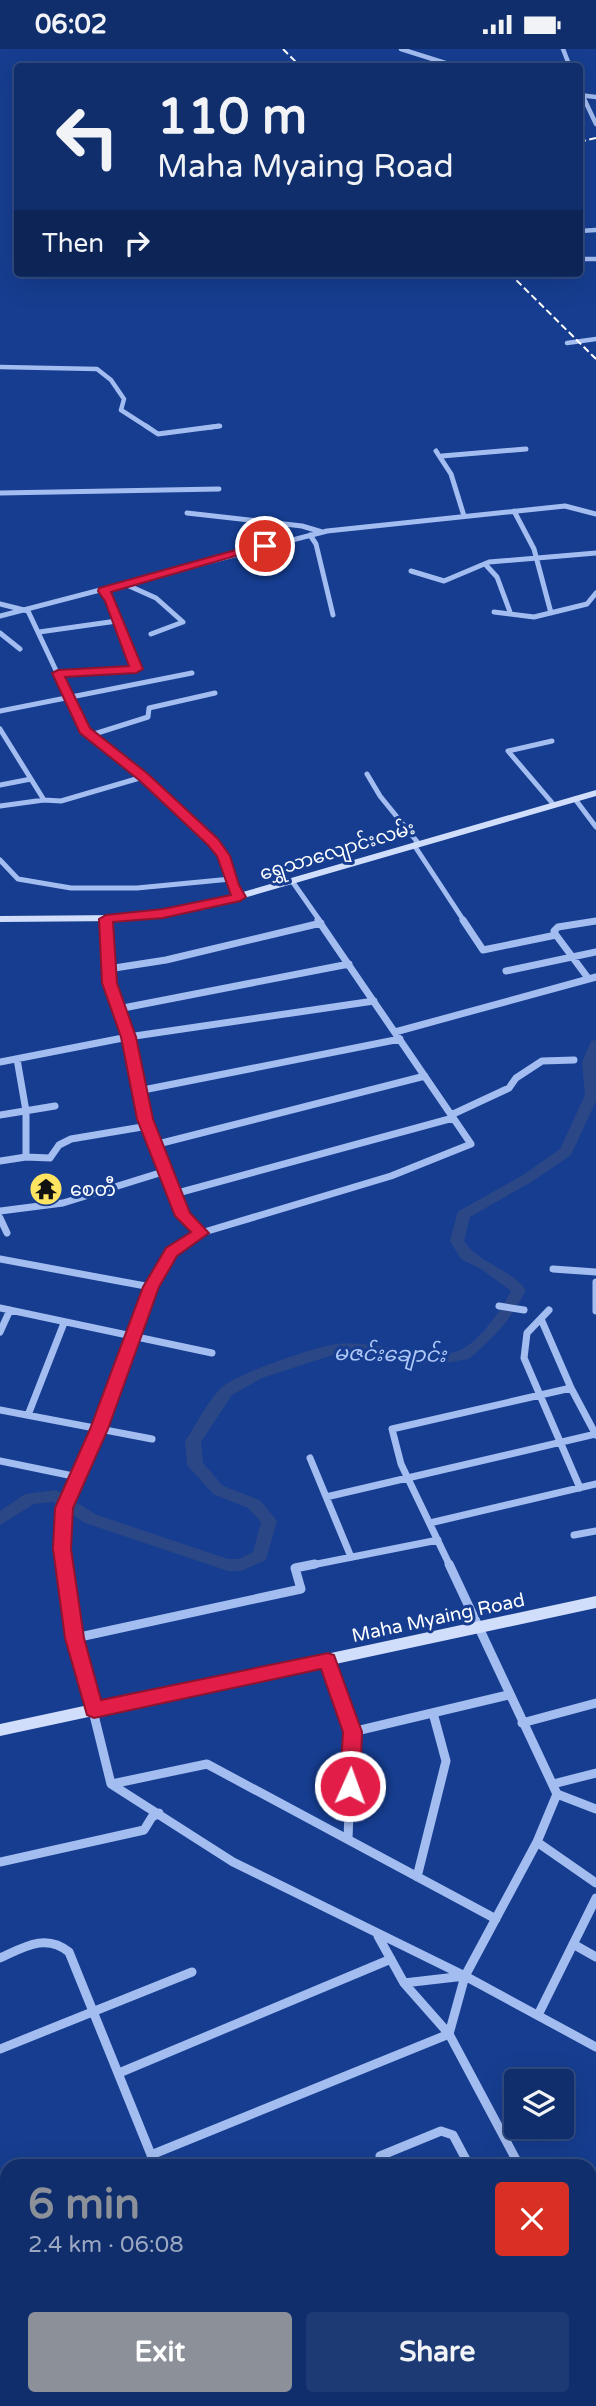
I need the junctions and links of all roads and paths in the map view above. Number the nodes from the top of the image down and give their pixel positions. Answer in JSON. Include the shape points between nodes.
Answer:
{"nodes":[{"id":1,"x":401,"y":49,"type":"edge"},
{"id":2,"x":445,"y":63,"type":"edge"},
{"id":3,"x":583,"y":99,"type":"edge"},
{"id":4,"x":596,"y":124,"type":"edge"},
{"id":5,"x":596,"y":339,"type":"edge"},
{"id":6,"x":567,"y":343,"type":"dead end"},
{"id":7,"x":0,"y":367,"type":"edge"},
{"id":8,"x":220,"y":426,"type":"dead end"},
{"id":9,"x":526,"y":449,"type":"dead end"},
{"id":10,"x":436,"y":451,"type":"dead end"},
{"id":11,"x":442,"y":456,"type":"junction"},
{"id":12,"x":219,"y":489,"type":"dead end"},
{"id":13,"x":0,"y":493,"type":"edge"},
{"id":14,"x":514,"y":511,"type":"junction"},
{"id":15,"x":187,"y":513,"type":"dead end"},
{"id":16,"x":596,"y":514,"type":"edge"},
{"id":17,"x":464,"y":516,"type":"junction"},
{"id":18,"x":323,"y":532,"type":"junction"},
{"id":19,"x":310,"y":535,"type":"junction"},
{"id":20,"x":596,"y":553,"type":"edge"},
{"id":21,"x":537,"y":558,"type":"junction"},
{"id":22,"x":485,"y":564,"type":"junction"},
{"id":23,"x":411,"y":571,"type":"dead end"},
{"id":24,"x":127,"y":585,"type":"junction"},
{"id":25,"x":104,"y":591,"type":"junction"},
{"id":26,"x":596,"y":593,"type":"edge"},
{"id":27,"x":0,"y":604,"type":"edge"},
{"id":28,"x":28,"y":611,"type":"junction"},
{"id":29,"x":494,"y":612,"type":"dead end"},
{"id":30,"x":510,"y":612,"type":"junction"},
{"id":31,"x":551,"y":613,"type":"junction"},
{"id":32,"x":332,"y":615,"type":"dead end"},
{"id":33,"x":0,"y":616,"type":"edge"},
{"id":34,"x":117,"y":621,"type":"junction"},
{"id":35,"x":38,"y":632,"type":"junction"},
{"id":36,"x":0,"y":633,"type":"edge"},
{"id":37,"x":151,"y":634,"type":"dead end"},
{"id":38,"x":20,"y":649,"type":"dead end"},
{"id":39,"x":58,"y":673,"type":"junction"},
{"id":40,"x":192,"y":673,"type":"dead end"},
{"id":41,"x":215,"y":693,"type":"dead end"},
{"id":42,"x":69,"y":698,"type":"junction"},
{"id":43,"x":0,"y":711,"type":"edge"},
{"id":44,"x":0,"y":729,"type":"edge"},
{"id":45,"x":91,"y":735,"type":"junction"},
{"id":46,"x":552,"y":741,"type":"dead end"},
{"id":47,"x":367,"y":774,"type":"dead end"},
{"id":48,"x":144,"y":777,"type":"junction"},
{"id":49,"x":31,"y":779,"type":"junction"},
{"id":50,"x":0,"y":785,"type":"edge"},
{"id":51,"x":596,"y":793,"type":"edge"},
{"id":52,"x":575,"y":799,"type":"junction"},
{"id":53,"x":44,"y":800,"type":"junction"},
{"id":54,"x":554,"y":805,"type":"junction"},
{"id":55,"x":0,"y":806,"type":"edge"},
{"id":56,"x":596,"y":827,"type":"edge"},
{"id":57,"x":416,"y":844,"type":"junction"},
{"id":58,"x":0,"y":860,"type":"edge"},
{"id":59,"x":231,"y":879,"type":"junction"},
{"id":60,"x":292,"y":881,"type":"junction"},
{"id":61,"x":240,"y":897,"type":"junction"},
{"id":62,"x":0,"y":919,"type":"edge"},
{"id":63,"x":106,"y":919,"type":"junction"},
{"id":64,"x":596,"y":921,"type":"edge"},
{"id":65,"x":321,"y":923,"type":"junction"},
{"id":66,"x":556,"y":935,"type":"junction"},
{"id":67,"x":596,"y":952,"type":"edge"},
{"id":68,"x":572,"y":957,"type":"junction"},
{"id":69,"x":349,"y":964,"type":"junction"},
{"id":70,"x":108,"y":969,"type":"junction"},
{"id":71,"x":506,"y":971,"type":"dead end"},
{"id":72,"x":592,"y":978,"type":"edge"},
{"id":73,"x":374,"y":1001,"type":"junction"},
{"id":74,"x":118,"y":1009,"type":"junction"},
{"id":75,"x":395,"y":1032,"type":"junction"},
{"id":76,"x":128,"y":1037,"type":"junction"},
{"id":77,"x":400,"y":1039,"type":"junction"},
{"id":78,"x":17,"y":1059,"type":"junction"},
{"id":79,"x":574,"y":1060,"type":"dead end"},
{"id":80,"x":0,"y":1062,"type":"edge"},
{"id":81,"x":425,"y":1076,"type":"junction"},
{"id":82,"x":138,"y":1091,"type":"junction"},
{"id":83,"x":55,"y":1106,"type":"dead end"},
{"id":84,"x":26,"y":1111,"type":"junction"},
{"id":85,"x":0,"y":1115,"type":"edge"},
{"id":86,"x":452,"y":1116,"type":"junction"},
{"id":87,"x":148,"y":1126,"type":"junction"},
{"id":88,"x":154,"y":1145,"type":"junction"},
{"id":89,"x":26,"y":1157,"type":"junction"},
{"id":90,"x":0,"y":1161,"type":"edge"},
{"id":91,"x":166,"y":1171,"type":"junction"},
{"id":92,"x":174,"y":1194,"type":"junction"},
{"id":93,"x":0,"y":1211,"type":"edge"},
{"id":94,"x":0,"y":1218,"type":"edge"},
{"id":95,"x":7,"y":1233,"type":"dead end"},
{"id":96,"x":201,"y":1233,"type":"junction"},
{"id":97,"x":0,"y":1259,"type":"edge"},
{"id":98,"x":553,"y":1269,"type":"dead end"},
{"id":99,"x":596,"y":1272,"type":"edge"},
{"id":100,"x":596,"y":1282,"type":"edge"},
{"id":101,"x":151,"y":1287,"type":"junction"},
{"id":102,"x":499,"y":1306,"type":"dead end"},
{"id":103,"x":0,"y":1308,"type":"edge"},
{"id":104,"x":595,"y":1309,"type":"edge"},
{"id":105,"x":10,"y":1310,"type":"junction"},
{"id":106,"x":524,"y":1310,"type":"dead end"},
{"id":107,"x":549,"y":1310,"type":"dead end"},
{"id":108,"x":541,"y":1319,"type":"junction"},
{"id":109,"x":64,"y":1322,"type":"junction"},
{"id":110,"x":0,"y":1332,"type":"edge"},
{"id":111,"x":132,"y":1338,"type":"junction"},
{"id":112,"x":212,"y":1353,"type":"dead end"},
{"id":113,"x":570,"y":1388,"type":"junction"},
{"id":114,"x":540,"y":1395,"type":"junction"},
{"id":115,"x":0,"y":1410,"type":"edge"},
{"id":116,"x":28,"y":1415,"type":"junction"},
{"id":117,"x":99,"y":1429,"type":"junction"},
{"id":118,"x":596,"y":1435,"type":"edge"},
{"id":119,"x":152,"y":1440,"type":"dead end"},
{"id":120,"x":560,"y":1441,"type":"junction"},
{"id":121,"x":310,"y":1458,"type":"dead end"},
{"id":122,"x":0,"y":1461,"type":"edge"},
{"id":123,"x":408,"y":1476,"type":"junction"},
{"id":124,"x":78,"y":1478,"type":"junction"},
{"id":125,"x":596,"y":1484,"type":"edge"},
{"id":126,"x":580,"y":1488,"type":"junction"},
{"id":127,"x":326,"y":1497,"type":"junction"},
{"id":128,"x":430,"y":1523,"type":"junction"},
{"id":129,"x":596,"y":1531,"type":"edge"},
{"id":130,"x":574,"y":1535,"type":"dead end"},
{"id":131,"x":438,"y":1540,"type":"junction"},
{"id":132,"x":351,"y":1557,"type":"junction"},
{"id":133,"x":596,"y":1602,"type":"edge"},
{"id":134,"x":478,"y":1628,"type":"junction"},
{"id":135,"x":75,"y":1638,"type":"junction"},
{"id":136,"x":328,"y":1660,"type":"junction"},
{"id":137,"x":508,"y":1695,"type":"junction"},
{"id":138,"x":596,"y":1703,"type":"edge"},
{"id":139,"x":94,"y":1710,"type":"junction"},
{"id":140,"x":433,"y":1713,"type":"junction"},
{"id":141,"x":522,"y":1723,"type":"junction"},
{"id":142,"x":0,"y":1730,"type":"edge"},
{"id":143,"x":352,"y":1732,"type":"junction"},
{"id":144,"x":596,"y":1773,"type":"edge"},
{"id":145,"x":111,"y":1784,"type":"junction"},
{"id":146,"x":552,"y":1784,"type":"junction"},
{"id":147,"x":557,"y":1794,"type":"junction"},
{"id":148,"x":596,"y":1809,"type":"edge"},
{"id":149,"x":159,"y":1813,"type":"junction"},
{"id":150,"x":348,"y":1839,"type":"junction"},
{"id":151,"x":537,"y":1842,"type":"junction"},
{"id":152,"x":0,"y":1862,"type":"edge"},
{"id":153,"x":416,"y":1877,"type":"junction"},
{"id":154,"x":596,"y":1883,"type":"edge"},
{"id":155,"x":596,"y":1898,"type":"edge"},
{"id":156,"x":496,"y":1919,"type":"junction"},
{"id":157,"x":378,"y":1935,"type":"junction"},
{"id":158,"x":573,"y":1944,"type":"junction"},
{"id":159,"x":596,"y":1957,"type":"edge"},
{"id":160,"x":0,"y":1958,"type":"edge"},
{"id":161,"x":391,"y":1959,"type":"junction"},
{"id":162,"x":192,"y":1972,"type":"dead end"},
{"id":163,"x":465,"y":1976,"type":"junction"},
{"id":164,"x":404,"y":1983,"type":"junction"},
{"id":165,"x":95,"y":2012,"type":"junction"},
{"id":166,"x":538,"y":2015,"type":"junction"},
{"id":167,"x":449,"y":2034,"type":"junction"},
{"id":168,"x":596,"y":2047,"type":"edge"},
{"id":169,"x":0,"y":2049,"type":"edge"},
{"id":170,"x":119,"y":2073,"type":"junction"},
{"id":171,"x":151,"y":2155,"type":"junction"},
{"id":172,"x":380,"y":2156,"type":"dead end"},
{"id":173,"x":153,"y":2159,"type":"edge"},
{"id":174,"x":466,"y":2159,"type":"edge"},
{"id":175,"x":516,"y":2159,"type":"edge"}],
"edges":[{"from":1,"to":2,"type":"street"},
{"from":3,"to":4,"type":"street"},
{"from":5,"to":6,"type":"street"},
{"from":7,"to":8,"type":"street","via":[[97,369],[122,393],[121,410],[158,434]]},
{"from":9,"to":11,"type":"street"},
{"from":10,"to":11,"type":"street"},
{"from":11,"to":17,"type":"street","via":[[457,486]]},
{"from":12,"to":13,"type":"street"},
{"from":14,"to":16,"type":"street","via":[[565,506]]},
{"from":14,"to":17,"type":"street"},
{"from":14,"to":21,"type":"street"},
{"from":15,"to":18,"type":"street"},
{"from":17,"to":18,"type":"street"},
{"from":18,"to":19,"type":"street"},
{"from":19,"to":24,"type":"street"},
{"from":19,"to":32,"type":"street"},
{"from":20,"to":21,"type":"street"},
{"from":21,"to":22,"type":"street"},
{"from":21,"to":31,"type":"street"},
{"from":22,"to":23,"type":"street","via":[[444,581]]},
{"from":22,"to":30,"type":"street","via":[[497,577]]},
{"from":24,"to":25,"type":"street"},
{"from":24,"to":37,"type":"street","via":[[156,598],[183,622]]},
{"from":25,"to":28,"type":"street"},
{"from":25,"to":34,"type":"street"},
{"from":26,"to":31,"type":"street","via":[[587,604]]},
{"from":27,"to":28,"type":"street"},
{"from":28,"to":33,"type":"street"},
{"from":28,"to":35,"type":"street"},
{"from":29,"to":30,"type":"street"},
{"from":30,"to":31,"type":"street","via":[[534,617]]},
{"from":34,"to":35,"type":"street"},
{"from":34,"to":39,"type":"street","via":[[136,669]]},
{"from":35,"to":39,"type":"street"},
{"from":36,"to":38,"type":"street"},
{"from":39,"to":42,"type":"street"},
{"from":40,"to":42,"type":"street"},
{"from":41,"to":45,"type":"street","via":[[149,708],[148,717]]},
{"from":42,"to":43,"type":"street"},
{"from":42,"to":45,"type":"street"},
{"from":44,"to":49,"type":"street"},
{"from":45,"to":48,"type":"street"},
{"from":46,"to":54,"type":"street","via":[[508,751]]},
{"from":47,"to":57,"type":"street"},
{"from":48,"to":53,"type":"street","via":[[61,801]]},
{"from":48,"to":59,"type":"street","via":[[213,842],[224,856]]},
{"from":49,"to":50,"type":"street"},
{"from":49,"to":53,"type":"street"},
{"from":51,"to":52,"type":"street","name":"ရွှေသာလျောင်းလမ်း"},
{"from":52,"to":54,"type":"street","name":"ရွှေသာလျောင်းလမ်း"},
{"from":52,"to":56,"type":"street"},
{"from":53,"to":55,"type":"street"},
{"from":54,"to":57,"type":"street","name":"ရွှေသာလျောင်းလမ်း"},
{"from":57,"to":60,"type":"street","name":"ရွှေသာလျောင်းလမ်း"},
{"from":57,"to":66,"type":"street","via":[[480,948]]},
{"from":58,"to":59,"type":"street","via":[[18,879],[71,888],[137,888]]},
{"from":59,"to":61,"type":"street"},
{"from":60,"to":61,"type":"street","name":"ရွှေသာလျောင်းလမ်း"},
{"from":60,"to":65,"type":"street"},
{"from":61,"to":63,"type":"street","name":"ရွှေသာလျောင်းလမ်း"},
{"from":62,"to":63,"type":"street","name":"ရွှေသာလျောင်းလမ်း"},
{"from":63,"to":70,"type":"street"},
{"from":64,"to":66,"type":"street","via":[[558,926]]},
{"from":65,"to":69,"type":"street"},
{"from":65,"to":70,"type":"street"},
{"from":66,"to":68,"type":"street"},
{"from":67,"to":68,"type":"street"},
{"from":68,"to":71,"type":"street"},
{"from":68,"to":72,"type":"street"},
{"from":69,"to":73,"type":"street"},
{"from":69,"to":74,"type":"street"},
{"from":70,"to":74,"type":"street"},
{"from":72,"to":75,"type":"street"},
{"from":73,"to":75,"type":"street"},
{"from":73,"to":76,"type":"street"},
{"from":74,"to":76,"type":"street"},
{"from":75,"to":77,"type":"street"},
{"from":76,"to":78,"type":"street"},
{"from":76,"to":82,"type":"street"},
{"from":77,"to":81,"type":"street"},
{"from":77,"to":82,"type":"street"},
{"from":78,"to":80,"type":"street"},
{"from":78,"to":84,"type":"street"},
{"from":79,"to":86,"type":"street","via":[[542,1061],[509,1088]]},
{"from":81,"to":86,"type":"street"},
{"from":81,"to":88,"type":"street"},
{"from":82,"to":87,"type":"street"},
{"from":83,"to":84,"type":"street"},
{"from":84,"to":85,"type":"street"},
{"from":84,"to":89,"type":"street"},
{"from":86,"to":92,"type":"street"},
{"from":86,"to":96,"type":"street","via":[[471,1144],[391,1176]]},
{"from":87,"to":88,"type":"street"},
{"from":87,"to":89,"type":"street","via":[[71,1139],[59,1145],[50,1159]]},
{"from":88,"to":91,"type":"street"},
{"from":89,"to":90,"type":"street"},
{"from":91,"to":92,"type":"street"},
{"from":91,"to":93,"type":"street","via":[[56,1204]]},
{"from":92,"to":96,"type":"street","via":[[183,1216]]},
{"from":94,"to":95,"type":"street"},
{"from":96,"to":101,"type":"street","via":[[171,1252]]},
{"from":97,"to":101,"type":"street"},
{"from":98,"to":99,"type":"street"},
{"from":100,"to":104,"type":"street"},
{"from":101,"to":111,"type":"street"},
{"from":102,"to":106,"type":"street"},
{"from":103,"to":105,"type":"street"},
{"from":105,"to":109,"type":"street"},
{"from":105,"to":110,"type":"street"},
{"from":107,"to":108,"type":"street"},
{"from":108,"to":113,"type":"street"},
{"from":108,"to":114,"type":"street","via":[[527,1333],[524,1358]]},
{"from":109,"to":111,"type":"street"},
{"from":109,"to":116,"type":"street"},
{"from":111,"to":112,"type":"street"},
{"from":111,"to":117,"type":"street"},
{"from":113,"to":114,"type":"street"},
{"from":113,"to":118,"type":"street"},
{"from":114,"to":120,"type":"street"},
{"from":114,"to":123,"type":"street","via":[[392,1429],[391,1438]]},
{"from":115,"to":116,"type":"street"},
{"from":116,"to":117,"type":"street"},
{"from":117,"to":119,"type":"street"},
{"from":117,"to":124,"type":"street"},
{"from":118,"to":120,"type":"street"},
{"from":120,"to":123,"type":"street"},
{"from":120,"to":126,"type":"street"},
{"from":121,"to":127,"type":"street"},
{"from":122,"to":124,"type":"street"},
{"from":123,"to":127,"type":"street"},
{"from":123,"to":128,"type":"street"},
{"from":124,"to":135,"type":"street","via":[[64,1508],[62,1549]]},
{"from":125,"to":126,"type":"street"},
{"from":126,"to":128,"type":"street"},
{"from":127,"to":132,"type":"street"},
{"from":128,"to":131,"type":"street"},
{"from":129,"to":130,"type":"street"},
{"from":131,"to":132,"type":"street"},
{"from":131,"to":134,"type":"street"},
{"from":132,"to":135,"type":"street","via":[[295,1568],[301,1589]]},
{"from":133,"to":134,"type":"street","name":"Maha Myaing Road"},
{"from":134,"to":136,"type":"street","name":"Maha Myaing Road"},
{"from":134,"to":137,"type":"street"},
{"from":135,"to":139,"type":"street"},
{"from":136,"to":139,"type":"street","name":"Maha Myaing Road"},
{"from":136,"to":143,"type":"street"},
{"from":137,"to":140,"type":"street"},
{"from":137,"to":141,"type":"street"},
{"from":138,"to":141,"type":"street"},
{"from":139,"to":142,"type":"street","name":"Maha Myaing Road"},
{"from":139,"to":145,"type":"street"},
{"from":140,"to":143,"type":"street"},
{"from":140,"to":153,"type":"street","via":[[446,1761]]},
{"from":141,"to":146,"type":"street"},
{"from":143,"to":150,"type":"street"},
{"from":144,"to":146,"type":"street"},
{"from":145,"to":149,"type":"street"},
{"from":145,"to":150,"type":"street","via":[[207,1764]]},
{"from":146,"to":147,"type":"street"},
{"from":147,"to":148,"type":"street"},
{"from":147,"to":151,"type":"street"},
{"from":149,"to":152,"type":"street","via":[[144,1830]]},
{"from":149,"to":157,"type":"street","via":[[233,1862]]},
{"from":150,"to":153,"type":"street"},
{"from":151,"to":154,"type":"street"},
{"from":151,"to":156,"type":"street"},
{"from":153,"to":156,"type":"street"},
{"from":155,"to":158,"type":"street"},
{"from":156,"to":163,"type":"street"},
{"from":157,"to":161,"type":"street"},
{"from":157,"to":163,"type":"street"},
{"from":158,"to":159,"type":"street"},
{"from":158,"to":166,"type":"street"},
{"from":160,"to":165,"type":"street","via":[[46,1940],[60,1942],[69,1952]]},
{"from":161,"to":164,"type":"street"},
{"from":161,"to":170,"type":"street"},
{"from":162,"to":165,"type":"street"},
{"from":163,"to":164,"type":"street"},
{"from":163,"to":166,"type":"street"},
{"from":163,"to":167,"type":"street"},
{"from":164,"to":167,"type":"street"},
{"from":165,"to":169,"type":"street"},
{"from":165,"to":170,"type":"street"},
{"from":166,"to":168,"type":"street"},
{"from":167,"to":171,"type":"street"},
{"from":167,"to":175,"type":"street"},
{"from":170,"to":171,"type":"street"},
{"from":171,"to":173,"type":"street"},
{"from":172,"to":174,"type":"street","via":[[449,2131]]}]}
